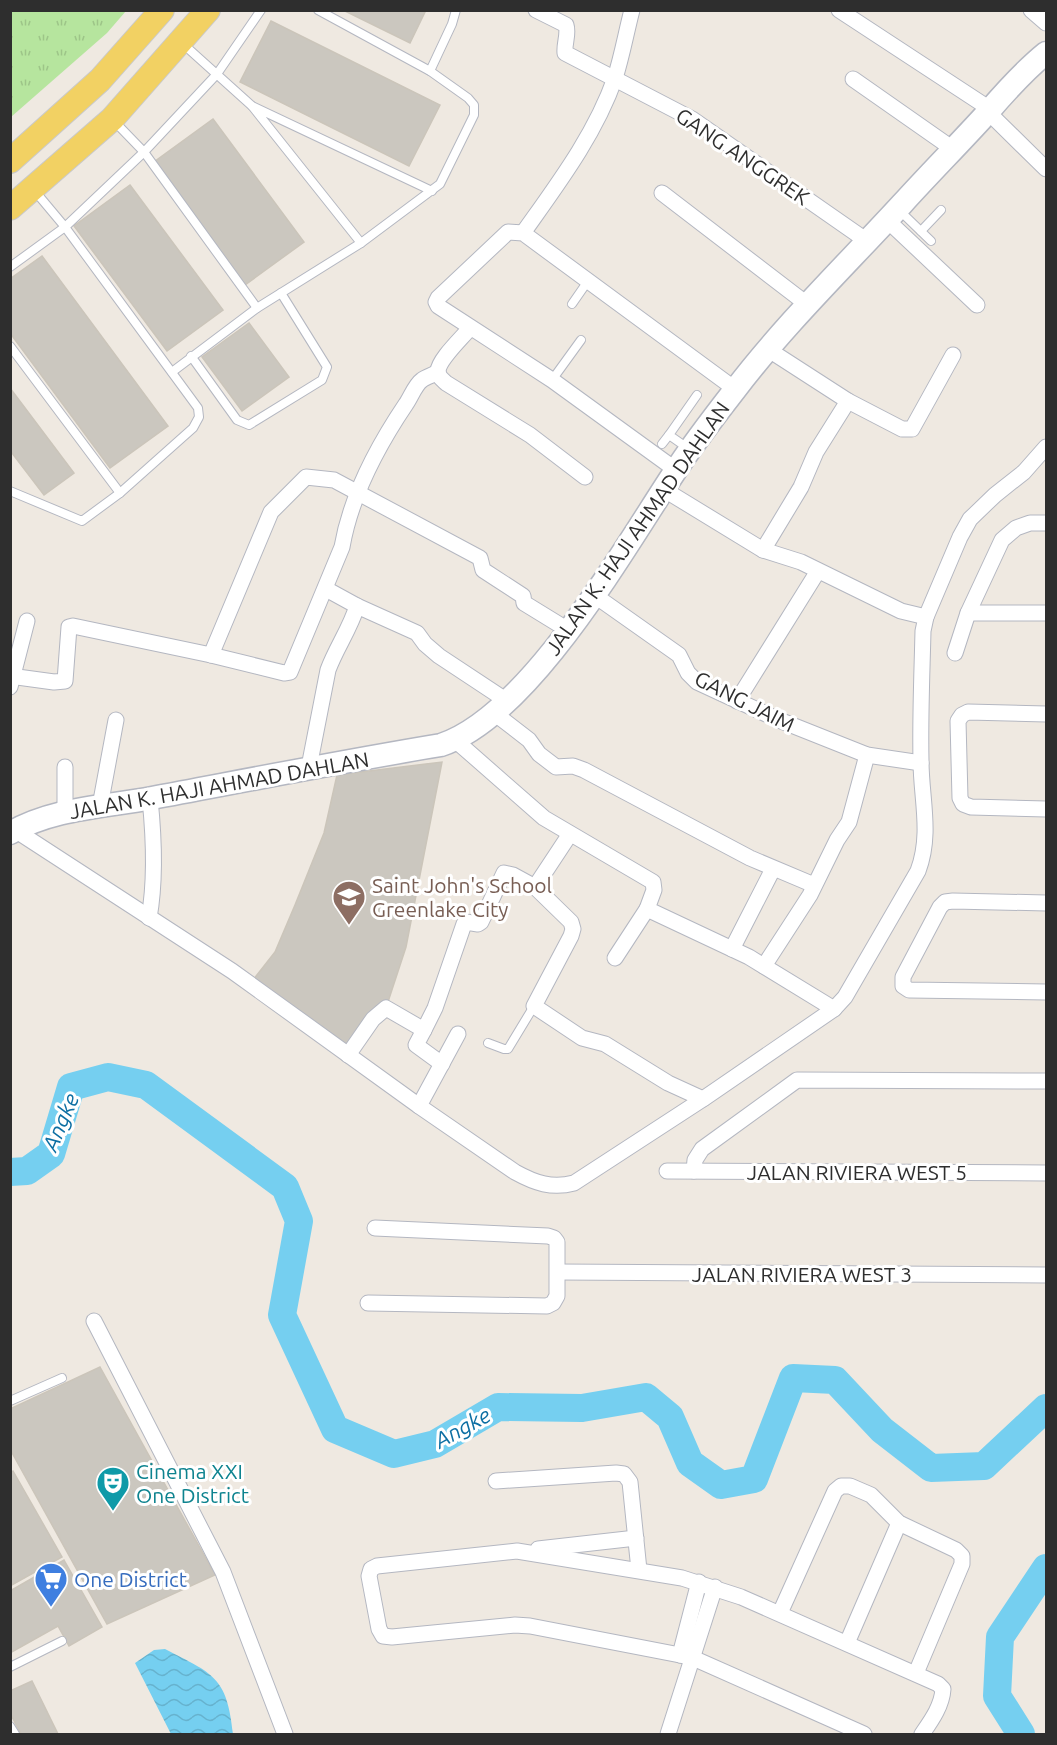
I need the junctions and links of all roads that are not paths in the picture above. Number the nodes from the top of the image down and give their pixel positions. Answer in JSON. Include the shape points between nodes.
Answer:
{"nodes":[{"id":1,"x":162,"y":10,"type":"edge"},
{"id":2,"x":208,"y":10,"type":"edge"},
{"id":3,"x":261,"y":10,"type":"edge"},
{"id":4,"x":318,"y":10,"type":"edge"},
{"id":5,"x":456,"y":10,"type":"edge"},
{"id":6,"x":536,"y":10,"type":"edge"},
{"id":7,"x":632,"y":10,"type":"edge"},
{"id":8,"x":839,"y":10,"type":"edge"},
{"id":9,"x":1031,"y":10,"type":"edge"},
{"id":10,"x":1047,"y":23,"type":"edge"},
{"id":11,"x":182,"y":42,"type":"junction"},
{"id":12,"x":1047,"y":52,"type":"edge"},
{"id":13,"x":430,"y":71,"type":"junction"},
{"id":14,"x":217,"y":74,"type":"junction"},
{"id":15,"x":615,"y":78,"type":"junction"},
{"id":16,"x":853,"y":79,"type":"dead end"},
{"id":17,"x":252,"y":106,"type":"junction"},
{"id":18,"x":989,"y":111,"type":"junction"},
{"id":19,"x":112,"y":119,"type":"junction"},
{"id":20,"x":953,"y":148,"type":"junction"},
{"id":21,"x":144,"y":152,"type":"junction"},
{"id":22,"x":10,"y":161,"type":"edge"},
{"id":23,"x":1047,"y":169,"type":"edge"},
{"id":24,"x":34,"y":189,"type":"junction"},
{"id":25,"x":432,"y":191,"type":"junction"},
{"id":26,"x":662,"y":193,"type":"dead end"},
{"id":27,"x":10,"y":208,"type":"edge"},
{"id":28,"x":941,"y":210,"type":"dead end"},
{"id":29,"x":892,"y":215,"type":"junction"},
{"id":30,"x":65,"y":227,"type":"junction"},
{"id":31,"x":921,"y":231,"type":"junction"},
{"id":32,"x":523,"y":233,"type":"junction"},
{"id":33,"x":867,"y":241,"type":"junction"},
{"id":34,"x":932,"y":241,"type":"dead end"},
{"id":35,"x":361,"y":243,"type":"junction"},
{"id":36,"x":10,"y":267,"type":"edge"},
{"id":37,"x":588,"y":281,"type":"junction"},
{"id":38,"x":281,"y":293,"type":"junction"},
{"id":39,"x":572,"y":304,"type":"dead end"},
{"id":40,"x":808,"y":305,"type":"junction"},
{"id":41,"x":977,"y":305,"type":"dead end"},
{"id":42,"x":257,"y":308,"type":"junction"},
{"id":43,"x":470,"y":328,"type":"junction"},
{"id":44,"x":581,"y":340,"type":"dead end"},
{"id":45,"x":10,"y":346,"type":"edge"},
{"id":46,"x":769,"y":350,"type":"junction"},
{"id":47,"x":953,"y":355,"type":"dead end"},
{"id":48,"x":191,"y":356,"type":"junction"},
{"id":49,"x":172,"y":372,"type":"junction"},
{"id":50,"x":438,"y":372,"type":"junction"},
{"id":51,"x":552,"y":380,"type":"junction"},
{"id":52,"x":735,"y":389,"type":"junction"},
{"id":53,"x":698,"y":395,"type":"dead end"},
{"id":54,"x":848,"y":401,"type":"junction"},
{"id":55,"x":669,"y":435,"type":"junction"},
{"id":56,"x":662,"y":444,"type":"dead end"},
{"id":57,"x":1047,"y":447,"type":"edge"},
{"id":58,"x":690,"y":450,"type":"junction"},
{"id":59,"x":585,"y":477,"type":"dead end"},
{"id":60,"x":670,"y":479,"type":"junction"},
{"id":61,"x":10,"y":491,"type":"edge"},
{"id":62,"x":357,"y":491,"type":"junction"},
{"id":63,"x":120,"y":493,"type":"junction"},
{"id":64,"x":1047,"y":523,"type":"edge"},
{"id":65,"x":763,"y":550,"type":"junction"},
{"id":66,"x":818,"y":571,"type":"junction"},
{"id":67,"x":326,"y":589,"type":"junction"},
{"id":68,"x":594,"y":595,"type":"junction"},
{"id":69,"x":357,"y":606,"type":"junction"},
{"id":70,"x":968,"y":613,"type":"junction"},
{"id":71,"x":1047,"y":613,"type":"edge"},
{"id":72,"x":926,"y":616,"type":"junction"},
{"id":73,"x":27,"y":621,"type":"dead end"},
{"id":74,"x":568,"y":630,"type":"junction"},
{"id":75,"x":955,"y":653,"type":"dead end"},
{"id":76,"x":211,"y":655,"type":"junction"},
{"id":77,"x":11,"y":680,"type":"edge"},
{"id":78,"x":736,"y":701,"type":"junction"},
{"id":79,"x":500,"y":707,"type":"junction"},
{"id":80,"x":1047,"y":714,"type":"edge"},
{"id":81,"x":116,"y":720,"type":"dead end"},
{"id":82,"x":455,"y":740,"type":"junction"},
{"id":83,"x":867,"y":755,"type":"junction"},
{"id":84,"x":921,"y":764,"type":"junction"},
{"id":85,"x":65,"y":767,"type":"dead end"},
{"id":86,"x":309,"y":767,"type":"junction"},
{"id":87,"x":150,"y":799,"type":"junction"},
{"id":88,"x":100,"y":806,"type":"junction"},
{"id":89,"x":1047,"y":809,"type":"edge"},
{"id":90,"x":65,"y":812,"type":"junction"},
{"id":91,"x":12,"y":831,"type":"edge"},
{"id":92,"x":570,"y":834,"type":"junction"},
{"id":93,"x":773,"y":869,"type":"junction"},
{"id":94,"x":814,"y":885,"type":"junction"},
{"id":95,"x":535,"y":887,"type":"junction"},
{"id":96,"x":1047,"y":903,"type":"edge"},
{"id":97,"x":647,"y":909,"type":"junction"},
{"id":98,"x":149,"y":918,"type":"junction"},
{"id":99,"x":732,"y":948,"type":"junction"},
{"id":100,"x":615,"y":958,"type":"dead end"},
{"id":101,"x":764,"y":966,"type":"junction"},
{"id":102,"x":1047,"y":992,"type":"edge"},
{"id":103,"x":534,"y":1006,"type":"junction"},
{"id":104,"x":834,"y":1009,"type":"junction"},
{"id":105,"x":424,"y":1030,"type":"junction"},
{"id":106,"x":458,"y":1034,"type":"dead end"},
{"id":107,"x":488,"y":1043,"type":"dead end"},
{"id":108,"x":348,"y":1055,"type":"junction"},
{"id":109,"x":442,"y":1064,"type":"junction"},
{"id":110,"x":1047,"y":1081,"type":"edge"},
{"id":111,"x":703,"y":1099,"type":"junction"},
{"id":112,"x":419,"y":1106,"type":"junction"},
{"id":113,"x":667,"y":1171,"type":"dead end"},
{"id":114,"x":694,"y":1171,"type":"junction"},
{"id":115,"x":1047,"y":1173,"type":"edge"},
{"id":116,"x":375,"y":1228,"type":"dead end"},
{"id":117,"x":558,"y":1272,"type":"junction"},
{"id":118,"x":1047,"y":1275,"type":"edge"},
{"id":119,"x":368,"y":1303,"type":"dead end"},
{"id":120,"x":94,"y":1321,"type":"dead end"},
{"id":121,"x":62,"y":1378,"type":"dead end"},
{"id":122,"x":10,"y":1401,"type":"edge"},
{"id":123,"x":496,"y":1481,"type":"dead end"},
{"id":124,"x":899,"y":1523,"type":"junction"},
{"id":125,"x":636,"y":1538,"type":"junction"},
{"id":126,"x":517,"y":1551,"type":"junction"},
{"id":127,"x":639,"y":1570,"type":"junction"},
{"id":128,"x":699,"y":1582,"type":"junction"},
{"id":129,"x":715,"y":1587,"type":"junction"},
{"id":130,"x":780,"y":1613,"type":"junction"},
{"id":131,"x":62,"y":1641,"type":"dead end"},
{"id":132,"x":847,"y":1643,"type":"junction"},
{"id":133,"x":687,"y":1657,"type":"junction"},
{"id":134,"x":10,"y":1667,"type":"edge"},
{"id":135,"x":916,"y":1673,"type":"junction"},
{"id":136,"x":10,"y":1726,"type":"edge"},
{"id":137,"x":15,"y":1734,"type":"edge"},
{"id":138,"x":285,"y":1734,"type":"edge"},
{"id":139,"x":668,"y":1734,"type":"edge"},
{"id":140,"x":864,"y":1734,"type":"edge"},
{"id":141,"x":922,"y":1734,"type":"edge"}],
"edges":[{"from":1,"to":22,"type":"main road","via":[[100,80]]},
{"from":2,"to":11,"type":"main road"},
{"from":3,"to":14,"type":"lane"},
{"from":4,"to":13,"type":"lane"},
{"from":5,"to":13,"type":"lane"},
{"from":6,"to":15,"type":"street","name":"GANG ANGGREK","via":[[566,25],[565,53]]},
{"from":7,"to":15,"type":"street"},
{"from":8,"to":18,"type":"street"},
{"from":9,"to":10,"type":"street"},
{"from":11,"to":14,"type":"lane"},
{"from":11,"to":19,"type":"main road"},
{"from":12,"to":18,"type":"main road","name":"JALAN K. HAJI AHMAD DAHLAN"},
{"from":13,"to":25,"type":"lane","via":[[474,105],[474,115],[440,184]]},
{"from":14,"to":17,"type":"lane"},
{"from":14,"to":21,"type":"lane"},
{"from":15,"to":32,"type":"street","via":[[569,167]]},
{"from":15,"to":33,"type":"street","name":"GANG ANGGREK","via":[[692,119]]},
{"from":16,"to":20,"type":"street"},
{"from":17,"to":25,"type":"lane"},
{"from":17,"to":35,"type":"lane"},
{"from":18,"to":20,"type":"main road","name":"JALAN K. HAJI AHMAD DAHLAN"},
{"from":18,"to":23,"type":"street"},
{"from":19,"to":21,"type":"lane"},
{"from":19,"to":24,"type":"main road"},
{"from":20,"to":29,"type":"main road","name":"JALAN K. HAJI AHMAD DAHLAN"},
{"from":21,"to":30,"type":"lane"},
{"from":21,"to":42,"type":"lane"},
{"from":24,"to":27,"type":"main road"},
{"from":24,"to":30,"type":"lane"},
{"from":25,"to":35,"type":"lane"},
{"from":26,"to":40,"type":"street"},
{"from":28,"to":31,"type":"lane"},
{"from":29,"to":31,"type":"lane"},
{"from":29,"to":33,"type":"main road","name":"JALAN K. HAJI AHMAD DAHLAN"},
{"from":29,"to":41,"type":"street"},
{"from":30,"to":36,"type":"lane"},
{"from":30,"to":49,"type":"lane"},
{"from":31,"to":34,"type":"lane"},
{"from":32,"to":37,"type":"street"},
{"from":32,"to":43,"type":"street","via":[[508,232],[438,298],[438,306]]},
{"from":33,"to":40,"type":"main road","name":"JALAN K. HAJI AHMAD DAHLAN"},
{"from":35,"to":38,"type":"lane"},
{"from":37,"to":39,"type":"lane"},
{"from":37,"to":52,"type":"street"},
{"from":38,"to":42,"type":"lane"},
{"from":38,"to":48,"type":"lane","via":[[327,367],[322,380],[249,425],[237,420]]},
{"from":40,"to":46,"type":"main road","name":"JALAN K. HAJI AHMAD DAHLAN"},
{"from":42,"to":48,"type":"lane"},
{"from":43,"to":50,"type":"street","via":[[440,363]]},
{"from":43,"to":51,"type":"street"},
{"from":44,"to":51,"type":"lane"},
{"from":45,"to":63,"type":"lane"},
{"from":46,"to":52,"type":"main road","name":"JALAN K. HAJI AHMAD DAHLAN"},
{"from":46,"to":54,"type":"street"},
{"from":47,"to":54,"type":"street","via":[[912,429],[902,429]]},
{"from":48,"to":49,"type":"lane"},
{"from":49,"to":63,"type":"lane","via":[[198,408],[199,417],[193,428]]},
{"from":50,"to":59,"type":"street","via":[[446,383],[530,435]]},
{"from":50,"to":62,"type":"street","via":[[420,381],[383,438]]},
{"from":51,"to":60,"type":"street"},
{"from":52,"to":58,"type":"main road","name":"JALAN K. HAJI AHMAD DAHLAN"},
{"from":53,"to":55,"type":"lane"},
{"from":54,"to":65,"type":"street"},
{"from":55,"to":56,"type":"lane"},
{"from":55,"to":58,"type":"lane"},
{"from":57,"to":72,"type":"street","via":[[970,519]]},
{"from":58,"to":60,"type":"main road","name":"JALAN K. HAJI AHMAD DAHLAN"},
{"from":60,"to":65,"type":"street"},
{"from":60,"to":68,"type":"main road","name":"JALAN K. HAJI AHMAD DAHLAN"},
{"from":61,"to":63,"type":"lane","via":[[82,521]]},
{"from":62,"to":67,"type":"street"},
{"from":62,"to":74,"type":"street","via":[[480,558],[483,570],[523,596],[524,603]]},
{"from":62,"to":76,"type":"street","via":[[334,480],[306,477],[270,512]]},
{"from":64,"to":70,"type":"street","via":[[1016,528],[1002,540]]},
{"from":65,"to":66,"type":"street"},
{"from":66,"to":72,"type":"street","via":[[901,611]]},
{"from":66,"to":78,"type":"street"},
{"from":67,"to":69,"type":"street"},
{"from":67,"to":76,"type":"street","via":[[290,672]]},
{"from":68,"to":74,"type":"main road","name":"JALAN K. HAJI AHMAD DAHLAN"},
{"from":68,"to":78,"type":"street","name":"GANG JAIM","via":[[679,655],[697,682]]},
{"from":69,"to":79,"type":"street","via":[[417,633],[424,644]]},
{"from":69,"to":86,"type":"street","via":[[328,670]]},
{"from":70,"to":71,"type":"street"},
{"from":70,"to":75,"type":"street"},
{"from":72,"to":84,"type":"street"},
{"from":73,"to":77,"type":"street"},
{"from":74,"to":79,"type":"main road","name":"JALAN K. HAJI AHMAD DAHLAN"},
{"from":76,"to":77,"type":"street","via":[[73,626],[69,627],[64,681]]},
{"from":78,"to":83,"type":"street","name":"GANG JAIM"},
{"from":79,"to":82,"type":"main road","name":"JALAN K. HAJI AHMAD DAHLAN"},
{"from":79,"to":93,"type":"street","via":[[539,754],[556,767],[573,766],[605,780]]},
{"from":80,"to":89,"type":"street","via":[[968,712],[958,721],[963,804]]},
{"from":81,"to":88,"type":"street"},
{"from":82,"to":86,"type":"main road","name":"JALAN K. HAJI AHMAD DAHLAN"},
{"from":82,"to":92,"type":"street","via":[[544,818]]},
{"from":83,"to":84,"type":"street","name":"GANG JAIM"},
{"from":83,"to":94,"type":"street","via":[[849,822]]},
{"from":84,"to":104,"type":"street","via":[[926,835],[918,871],[845,997]]},
{"from":85,"to":90,"type":"street"},
{"from":86,"to":87,"type":"main road","name":"JALAN K. HAJI AHMAD DAHLAN"},
{"from":87,"to":88,"type":"main road","name":"JALAN K. HAJI AHMAD DAHLAN"},
{"from":87,"to":98,"type":"street","via":[[153,896]]},
{"from":88,"to":90,"type":"main road","name":"JALAN K. HAJI AHMAD DAHLAN"},
{"from":90,"to":91,"type":"main road","name":"JALAN K. HAJI AHMAD DAHLAN"},
{"from":91,"to":98,"type":"street"},
{"from":92,"to":95,"type":"street"},
{"from":92,"to":97,"type":"street","via":[[653,882]]},
{"from":93,"to":94,"type":"street"},
{"from":93,"to":99,"type":"street"},
{"from":94,"to":101,"type":"street"},
{"from":95,"to":103,"type":"street","via":[[571,922],[573,929]]},
{"from":95,"to":105,"type":"street","via":[[504,873],[481,922],[464,924]]},
{"from":96,"to":102,"type":"street","via":[[945,902],[903,977],[903,986],[909,990]]},
{"from":97,"to":99,"type":"street"},
{"from":97,"to":100,"type":"street"},
{"from":98,"to":108,"type":"street","via":[[232,971]]},
{"from":99,"to":101,"type":"street"},
{"from":101,"to":104,"type":"street"},
{"from":103,"to":107,"type":"lane","via":[[508,1049]]},
{"from":103,"to":111,"type":"street","via":[[582,1038],[605,1044],[668,1083]]},
{"from":104,"to":111,"type":"street"},
{"from":105,"to":108,"type":"street","via":[[386,1008],[373,1019]]},
{"from":105,"to":109,"type":"street","via":[[416,1045]]},
{"from":106,"to":109,"type":"street"},
{"from":108,"to":112,"type":"street"},
{"from":109,"to":112,"type":"street"},
{"from":110,"to":114,"type":"street","via":[[797,1080],[702,1149]]},
{"from":111,"to":112,"type":"street","via":[[574,1183],[561,1186],[538,1183],[515,1172]]},
{"from":113,"to":114,"type":"street","name":"JALAN RIVIERA WEST 5"},
{"from":114,"to":115,"type":"street","name":"JALAN RIVIERA WEST 5"},
{"from":116,"to":117,"type":"street","via":[[548,1236],[557,1242]]},
{"from":117,"to":118,"type":"street","name":"JALAN RIVIERA WEST 3"},
{"from":117,"to":119,"type":"street","via":[[557,1296],[546,1306]]},
{"from":120,"to":138,"type":"street","via":[[223,1572]]},
{"from":121,"to":122,"type":"lane"},
{"from":123,"to":125,"type":"street","via":[[624,1474],[630,1482]]},
{"from":124,"to":130,"type":"street","via":[[871,1496],[841,1486],[835,1491]]},
{"from":124,"to":132,"type":"street"},
{"from":124,"to":135,"type":"street","via":[[962,1556]]},
{"from":125,"to":126,"type":"street"},
{"from":125,"to":127,"type":"street"},
{"from":126,"to":127,"type":"street"},
{"from":126,"to":133,"type":"street","via":[[371,1569],[379,1629],[383,1635],[392,1637],[530,1626]]},
{"from":127,"to":128,"type":"street"},
{"from":128,"to":129,"type":"street"},
{"from":128,"to":133,"type":"street"},
{"from":129,"to":130,"type":"street"},
{"from":129,"to":133,"type":"street"},
{"from":130,"to":132,"type":"street"},
{"from":131,"to":134,"type":"lane"},
{"from":132,"to":135,"type":"street"},
{"from":133,"to":139,"type":"street"},
{"from":133,"to":140,"type":"street"},
{"from":135,"to":141,"type":"street","via":[[943,1689],[934,1717]]},
{"from":136,"to":137,"type":"lane"}]}
